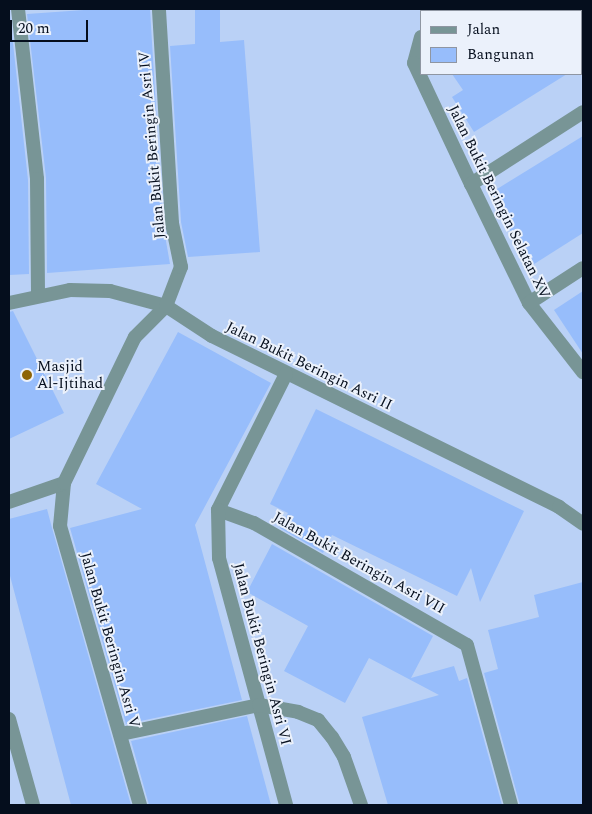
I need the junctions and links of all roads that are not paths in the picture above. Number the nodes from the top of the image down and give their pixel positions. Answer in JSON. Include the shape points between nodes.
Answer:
{"nodes":[{"id":1,"x":18,"y":9,"type":"edge"},
{"id":2,"x":159,"y":9,"type":"edge"},
{"id":3,"x":420,"y":41,"type":"edge"},
{"id":4,"x":583,"y":112,"type":"edge"},
{"id":5,"x":471,"y":184,"type":"junction"},
{"id":6,"x":583,"y":268,"type":"edge"},
{"id":7,"x":38,"y":295,"type":"junction"},
{"id":8,"x":9,"y":303,"type":"edge"},
{"id":9,"x":528,"y":303,"type":"junction"},
{"id":10,"x":166,"y":306,"type":"junction"},
{"id":11,"x":583,"y":372,"type":"edge"},
{"id":12,"x":286,"y":374,"type":"junction"},
{"id":13,"x":64,"y":483,"type":"junction"},
{"id":14,"x":9,"y":502,"type":"edge"},
{"id":15,"x":218,"y":510,"type":"junction"},
{"id":16,"x":583,"y":524,"type":"edge"},
{"id":17,"x":259,"y":705,"type":"junction"},
{"id":18,"x":9,"y":718,"type":"edge"},
{"id":19,"x":121,"y":734,"type":"junction"},
{"id":20,"x":33,"y":805,"type":"edge"},
{"id":21,"x":140,"y":805,"type":"edge"},
{"id":22,"x":286,"y":805,"type":"edge"},
{"id":23,"x":361,"y":805,"type":"edge"},
{"id":24,"x":511,"y":805,"type":"edge"}],
"edges":[{"from":1,"to":7,"type":"street","via":[[37,179]]},
{"from":2,"to":10,"type":"street","name":"Jalan Bukit Beringin Asri IV","via":[[172,223],[181,267]]},
{"from":3,"to":5,"type":"street","name":"Jalan Bukit Beringin Selatan XV","via":[[414,63]]},
{"from":4,"to":5,"type":"street"},
{"from":5,"to":9,"type":"street","name":"Jalan Bukit Beringin Selatan XV"},
{"from":6,"to":9,"type":"street"},
{"from":7,"to":8,"type":"street","name":"Jalan Bukit Beringin Asri II"},
{"from":7,"to":10,"type":"street","name":"Jalan Bukit Beringin Asri II","via":[[110,291]]},
{"from":9,"to":11,"type":"street","name":"Jalan Bukit Beringin Selatan XV"},
{"from":10,"to":12,"type":"street","name":"Jalan Bukit Beringin Asri II","via":[[212,336]]},
{"from":10,"to":13,"type":"street","name":"Jalan Bukit Beringin Asri V","via":[[136,337]]},
{"from":12,"to":15,"type":"street"},
{"from":12,"to":16,"type":"street","name":"Jalan Bukit Beringin Asri II","via":[[559,507]]},
{"from":13,"to":14,"type":"street"},
{"from":13,"to":19,"type":"street","name":"Jalan Bukit Beringin Asri V","via":[[60,526]]},
{"from":15,"to":17,"type":"street","name":"Jalan Bukit Beringin Asri VI","via":[[219,558]]},
{"from":15,"to":24,"type":"street","name":"Jalan Bukit Beringin Asri VII","via":[[254,523],[467,645]]},
{"from":17,"to":19,"type":"street"},
{"from":17,"to":22,"type":"street","name":"Jalan Bukit Beringin Asri VI"},
{"from":17,"to":23,"type":"street","via":[[318,720],[344,757]]},
{"from":18,"to":20,"type":"street"},
{"from":19,"to":21,"type":"street","name":"Jalan Bukit Beringin Asri V"}]}
